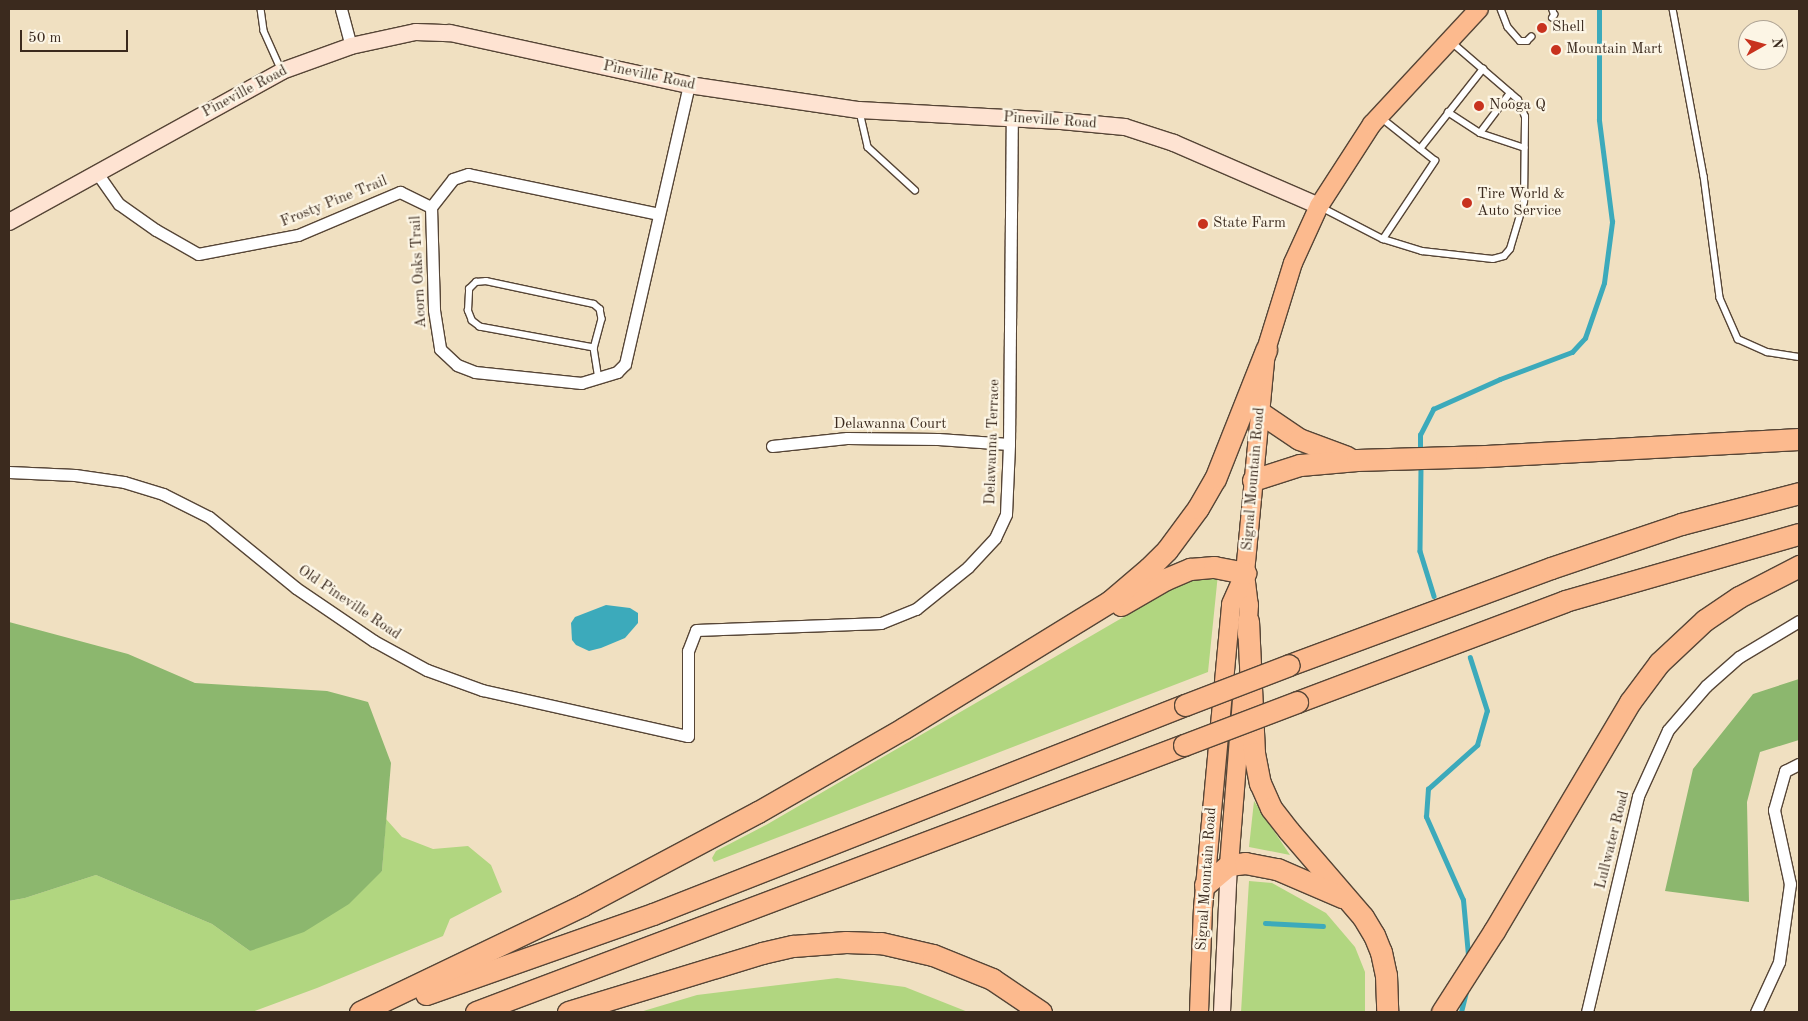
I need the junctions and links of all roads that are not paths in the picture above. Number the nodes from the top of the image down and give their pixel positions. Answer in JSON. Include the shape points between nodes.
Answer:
{"nodes":[{"id":1,"x":261,"y":9,"type":"edge"},
{"id":2,"x":341,"y":9,"type":"edge"},
{"id":3,"x":1479,"y":9,"type":"edge"},
{"id":4,"x":1501,"y":9,"type":"edge"},
{"id":5,"x":1552,"y":9,"type":"edge"},
{"id":6,"x":1673,"y":9,"type":"edge"},
{"id":7,"x":1552,"y":18,"type":"dead end"},
{"id":8,"x":1532,"y":37,"type":"dead end"},
{"id":9,"x":1449,"y":40,"type":"junction"},
{"id":10,"x":351,"y":46,"type":"junction"},
{"id":11,"x":1483,"y":69,"type":"junction"},
{"id":12,"x":282,"y":70,"type":"junction"},
{"id":13,"x":689,"y":85,"type":"junction"},
{"id":14,"x":1510,"y":93,"type":"junction"},
{"id":15,"x":860,"y":110,"type":"junction"},
{"id":16,"x":1448,"y":112,"type":"junction"},
{"id":17,"x":1379,"y":116,"type":"junction"},
{"id":18,"x":1012,"y":118,"type":"junction"},
{"id":19,"x":1480,"y":132,"type":"junction"},
{"id":20,"x":1525,"y":148,"type":"junction"},
{"id":21,"x":1420,"y":149,"type":"junction"},
{"id":22,"x":97,"y":173,"type":"junction"},
{"id":23,"x":915,"y":190,"type":"dead end"},
{"id":24,"x":1319,"y":206,"type":"junction"},
{"id":25,"x":431,"y":207,"type":"junction"},
{"id":26,"x":659,"y":214,"type":"junction"},
{"id":27,"x":9,"y":222,"type":"edge"},
{"id":28,"x":1383,"y":239,"type":"junction"},
{"id":29,"x":594,"y":348,"type":"junction"},
{"id":30,"x":1266,"y":350,"type":"junction"},
{"id":31,"x":1799,"y":357,"type":"edge"},
{"id":32,"x":599,"y":379,"type":"junction"},
{"id":33,"x":1260,"y":412,"type":"junction"},
{"id":34,"x":1799,"y":439,"type":"edge"},
{"id":35,"x":1009,"y":444,"type":"junction"},
{"id":36,"x":772,"y":446,"type":"dead end"},
{"id":37,"x":1357,"y":460,"type":"junction"},
{"id":38,"x":9,"y":472,"type":"edge"},
{"id":39,"x":1254,"y":480,"type":"junction"},
{"id":40,"x":1799,"y":493,"type":"edge"},
{"id":41,"x":1799,"y":534,"type":"edge"},
{"id":42,"x":1799,"y":566,"type":"edge"},
{"id":43,"x":1245,"y":573,"type":"junction"},
{"id":44,"x":1248,"y":621,"type":"junction"},
{"id":45,"x":1799,"y":621,"type":"edge"},
{"id":46,"x":976,"y":684,"type":"junction"},
{"id":47,"x":688,"y":736,"type":"joint"},
{"id":48,"x":1799,"y":764,"type":"edge"},
{"id":49,"x":1229,"y":865,"type":"junction"},
{"id":50,"x":1205,"y":885,"type":"junction"},
{"id":51,"x":1349,"y":900,"type":"junction"},
{"id":52,"x":360,"y":1012,"type":"edge"},
{"id":53,"x":372,"y":1012,"type":"edge"},
{"id":54,"x":476,"y":1012,"type":"edge"},
{"id":55,"x":568,"y":1012,"type":"edge"},
{"id":56,"x":1041,"y":1012,"type":"edge"},
{"id":57,"x":1199,"y":1012,"type":"edge"},
{"id":58,"x":1222,"y":1012,"type":"edge"},
{"id":59,"x":1388,"y":1012,"type":"edge"},
{"id":60,"x":1442,"y":1012,"type":"edge"},
{"id":61,"x":1587,"y":1012,"type":"edge"},
{"id":62,"x":1756,"y":1012,"type":"edge"}],
"edges":[{"from":1,"to":12,"type":"lane","via":[[264,31]]},
{"from":2,"to":10,"type":"street"},
{"from":3,"to":9,"type":"main road","name":"Signal Mountain Road"},
{"from":4,"to":8,"type":"lane","via":[[1508,27],[1520,41]]},
{"from":5,"to":7,"type":"lane"},
{"from":6,"to":31,"type":"lane","via":[[1704,176],[1720,298],[1738,339],[1767,352]]},
{"from":9,"to":11,"type":"lane"},
{"from":9,"to":17,"type":"main road","name":"Signal Mountain Road"},
{"from":10,"to":12,"type":"main road","name":"Pineville Road"},
{"from":10,"to":13,"type":"main road","name":"Pineville Road","via":[[416,32],[450,33]]},
{"from":11,"to":14,"type":"lane"},
{"from":11,"to":16,"type":"lane"},
{"from":12,"to":22,"type":"main road","name":"Pineville Road"},
{"from":13,"to":15,"type":"main road","name":"Pineville Road"},
{"from":13,"to":26,"type":"street","name":"Acorn Oaks Trail"},
{"from":14,"to":19,"type":"lane"},
{"from":14,"to":20,"type":"lane","via":[[1518,100],[1525,117]]},
{"from":15,"to":18,"type":"main road","name":"Pineville Road"},
{"from":15,"to":23,"type":"lane","via":[[868,148]]},
{"from":16,"to":19,"type":"lane"},
{"from":16,"to":21,"type":"lane"},
{"from":17,"to":21,"type":"lane"},
{"from":17,"to":24,"type":"main road","name":"Signal Mountain Road"},
{"from":18,"to":24,"type":"main road","name":"Pineville Road","via":[[1125,127],[1174,143]]},
{"from":18,"to":35,"type":"street","name":"Delawanna Terrace"},
{"from":19,"to":20,"type":"lane"},
{"from":20,"to":28,"type":"lane","via":[[1524,202],[1510,248],[1504,256],[1493,259],[1422,251]]},
{"from":21,"to":28,"type":"lane","via":[[1435,161]]},
{"from":22,"to":25,"type":"street","name":"Frosty Pine Trail","via":[[119,204],[198,254],[298,235],[400,192]]},
{"from":22,"to":27,"type":"main road","name":"Pineville Road"},
{"from":24,"to":28,"type":"lane"},
{"from":24,"to":30,"type":"main road","name":"Signal Mountain Road","via":[[1292,262]]},
{"from":25,"to":26,"type":"street","name":"Acorn Oaks Trail","via":[[453,179],[468,174]]},
{"from":25,"to":32,"type":"street","name":"Acorn Oaks Trail","via":[[434,301],[440,349],[457,365],[475,372],[581,383]]},
{"from":26,"to":32,"type":"street","name":"Acorn Oaks Trail","via":[[625,364],[617,372]]},
{"from":29,"to":29,"type":"lane","via":[[602,319],[594,304],[486,281],[476,282],[469,289],[468,310],[472,321],[480,327]]},
{"from":29,"to":32,"type":"lane"},
{"from":30,"to":33,"type":"main road","name":"Signal Mountain Road"},
{"from":30,"to":46,"type":"highway","via":[[1215,478],[1167,550],[1109,602]]},
{"from":33,"to":37,"type":"highway","via":[[1299,439]]},
{"from":33,"to":39,"type":"main road","name":"Signal Mountain Road"},
{"from":34,"to":37,"type":"highway"},
{"from":35,"to":36,"type":"street","name":"Delawanna Court","via":[[847,438]]},
{"from":35,"to":47,"type":"street","name":"Delawanna Terrace","via":[[1006,514],[994,538],[968,567],[916,609],[881,623],[696,630],[688,651]]},
{"from":37,"to":39,"type":"highway","via":[[1300,465]]},
{"from":38,"to":47,"type":"street","name":"Old Pineville Road","via":[[75,475],[124,482],[163,494],[209,517],[296,588],[374,641],[427,670],[482,690]]},
{"from":39,"to":43,"type":"main road","name":"Signal Mountain Road"},
{"from":40,"to":53,"type":"highway","bridge":true,"via":[[1681,524],[1569,562],[1289,665],[653,914]]},
{"from":41,"to":54,"type":"highway","bridge":true,"via":[[1565,602]]},
{"from":42,"to":60,"type":"highway","via":[[1739,597],[1705,620],[1658,663],[1630,702]]},
{"from":43,"to":44,"type":"main road","name":"Signal Mountain Road"},
{"from":43,"to":46,"type":"highway","via":[[1214,567],[1178,573]]},
{"from":43,"to":50,"type":"main road","name":"Signal Mountain Road","via":[[1231,604]]},
{"from":44,"to":49,"type":"main road","name":"Signal Mountain Road"},
{"from":44,"to":51,"type":"highway","via":[[1254,753],[1260,783],[1271,808],[1289,832]]},
{"from":45,"to":61,"type":"street","name":"Lullwater Road","via":[[1739,657],[1706,686],[1668,730],[1638,796]]},
{"from":46,"to":52,"type":"highway","via":[[832,770],[680,854]]},
{"from":48,"to":62,"type":"street","via":[[1785,771],[1774,810],[1790,884],[1779,962]]},
{"from":49,"to":50,"type":"highway"},
{"from":49,"to":51,"type":"highway","via":[[1277,869]]},
{"from":49,"to":58,"type":"main road","name":"Signal Mountain Road"},
{"from":50,"to":57,"type":"main road","name":"Signal Mountain Road"},
{"from":51,"to":59,"type":"highway","via":[[1363,917],[1381,952]]},
{"from":55,"to":56,"type":"highway","via":[[762,953],[793,946],[846,942],[881,944],[933,955],[992,979]]}]}
